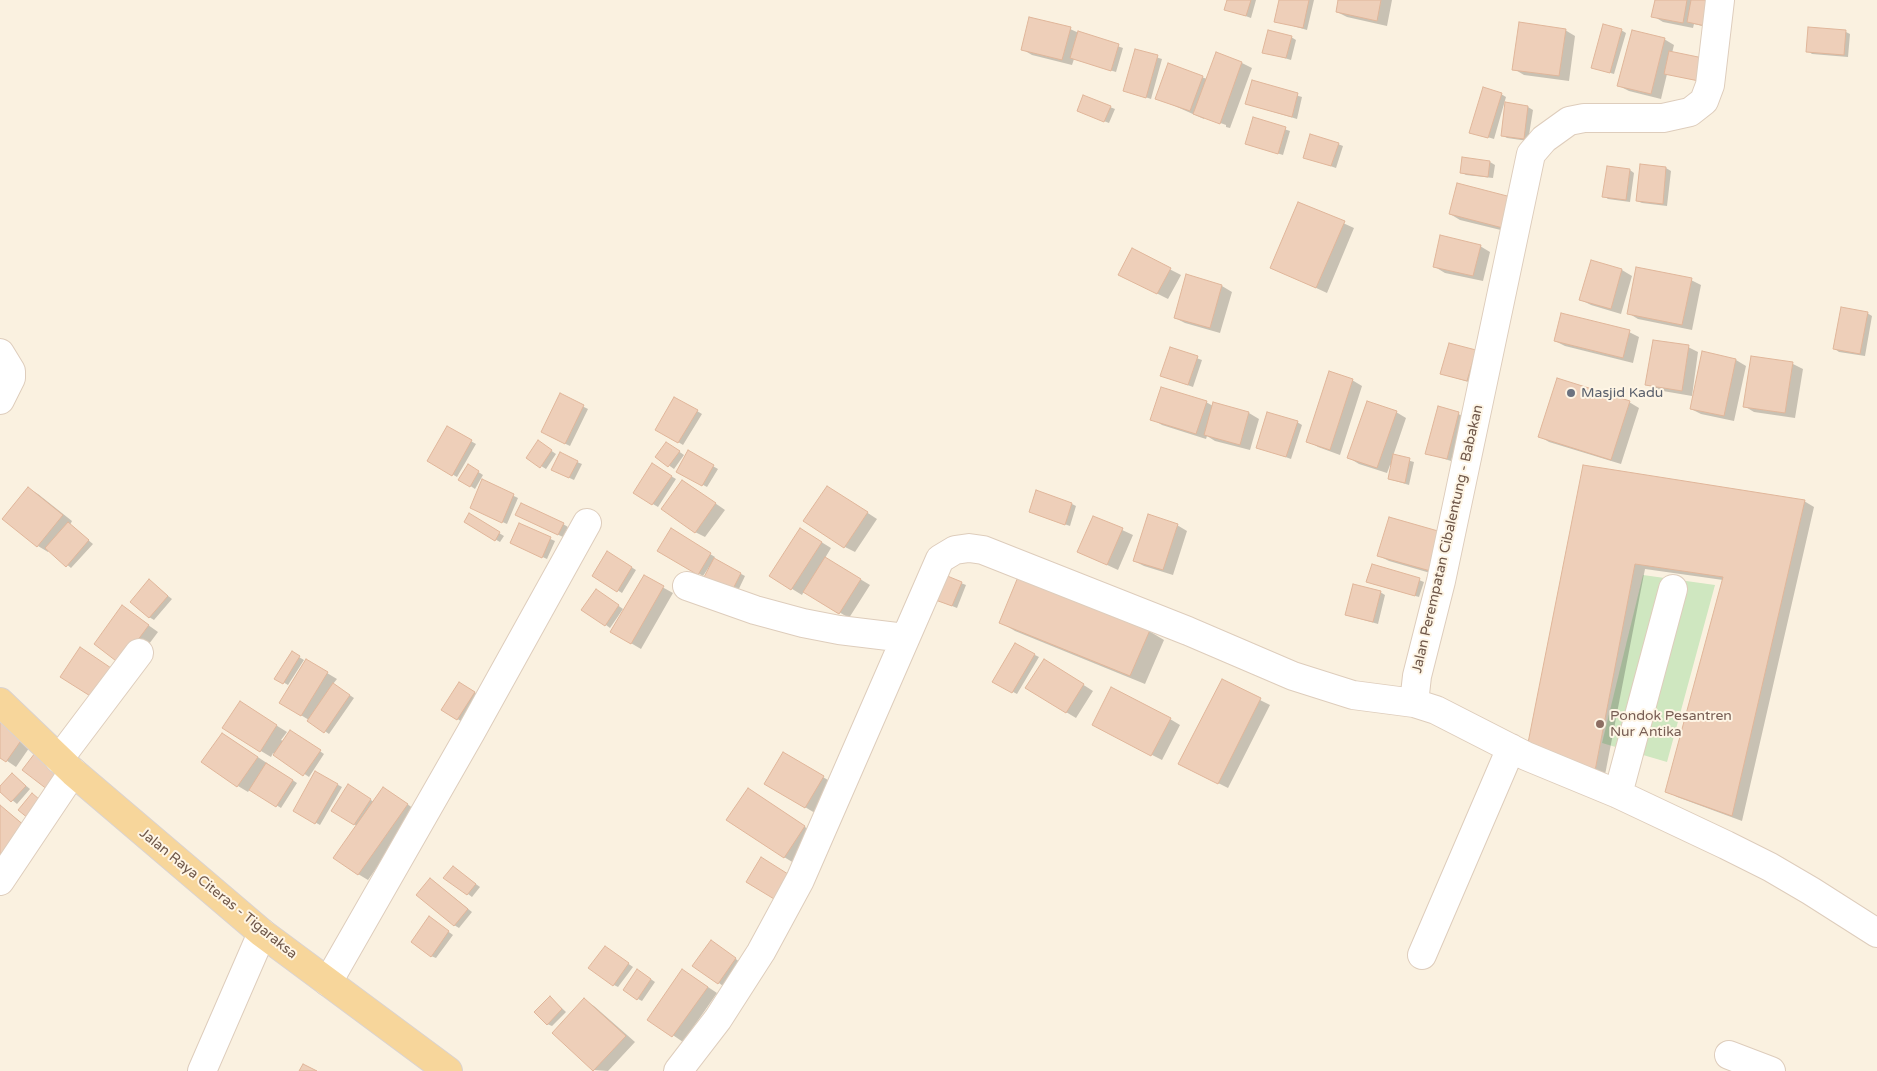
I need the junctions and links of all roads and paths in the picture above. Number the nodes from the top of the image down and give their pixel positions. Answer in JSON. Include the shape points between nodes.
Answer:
{"nodes":[{"id":1,"x":1720,"y":0,"type":"edge"},
{"id":2,"x":0,"y":352,"type":"edge"},
{"id":3,"x":0,"y":400,"type":"edge"},
{"id":4,"x":587,"y":523,"type":"dead end"},
{"id":5,"x":687,"y":586,"type":"dead end"},
{"id":6,"x":1673,"y":589,"type":"dead end"},
{"id":7,"x":905,"y":638,"type":"junction"},
{"id":8,"x":139,"y":653,"type":"dead end"},
{"id":9,"x":0,"y":702,"type":"edge"},
{"id":10,"x":1414,"y":703,"type":"junction"},
{"id":11,"x":1512,"y":748,"type":"junction"},
{"id":12,"x":66,"y":766,"type":"junction"},
{"id":13,"x":1618,"y":794,"type":"junction"},
{"id":14,"x":0,"y":881,"type":"edge"},
{"id":15,"x":262,"y":933,"type":"junction"},
{"id":16,"x":1877,"y":933,"type":"edge"},
{"id":17,"x":1422,"y":955,"type":"dead end"},
{"id":18,"x":328,"y":982,"type":"junction"},
{"id":19,"x":1729,"y":1055,"type":"dead end"},
{"id":20,"x":202,"y":1071,"type":"edge"},
{"id":21,"x":448,"y":1071,"type":"edge"},
{"id":22,"x":678,"y":1071,"type":"edge"},
{"id":23,"x":1771,"y":1071,"type":"edge"}],
"edges":[{"from":1,"to":10,"type":"street","name":"Jalan Perempatan Cibalentung - Babakan","via":[[1710,85],[1704,100],[1690,112],[1662,118],[1584,118],[1568,122],[1544,139],[1531,154],[1441,581],[1417,676]]},
{"from":2,"to":3,"type":"street","via":[[11,378]]},
{"from":4,"to":18,"type":"street"},
{"from":5,"to":7,"type":"street","via":[[802,623]]},
{"from":6,"to":13,"type":"street"},
{"from":7,"to":10,"type":"street","via":[[940,559],[955,550],[969,548],[992,553],[1294,676],[1353,695]]},
{"from":7,"to":22,"type":"street","via":[[800,880],[761,952],[718,1019]]},
{"from":8,"to":12,"type":"street"},
{"from":9,"to":12,"type":"main road","name":"Jalan Raya Citeras - Tigaraksa"},
{"from":10,"to":11,"type":"street","via":[[1436,710]]},
{"from":11,"to":13,"type":"street"},
{"from":11,"to":17,"type":"street"},
{"from":12,"to":14,"type":"street"},
{"from":12,"to":15,"type":"main road","name":"Jalan Raya Citeras - Tigaraksa"},
{"from":13,"to":16,"type":"street","via":[[1770,867]]},
{"from":15,"to":18,"type":"main road","name":"Jalan Raya Citeras - Tigaraksa"},
{"from":15,"to":20,"type":"street"},
{"from":18,"to":21,"type":"main road","name":"Jalan Raya Citeras - Tigaraksa"},
{"from":19,"to":23,"type":"street"}]}
